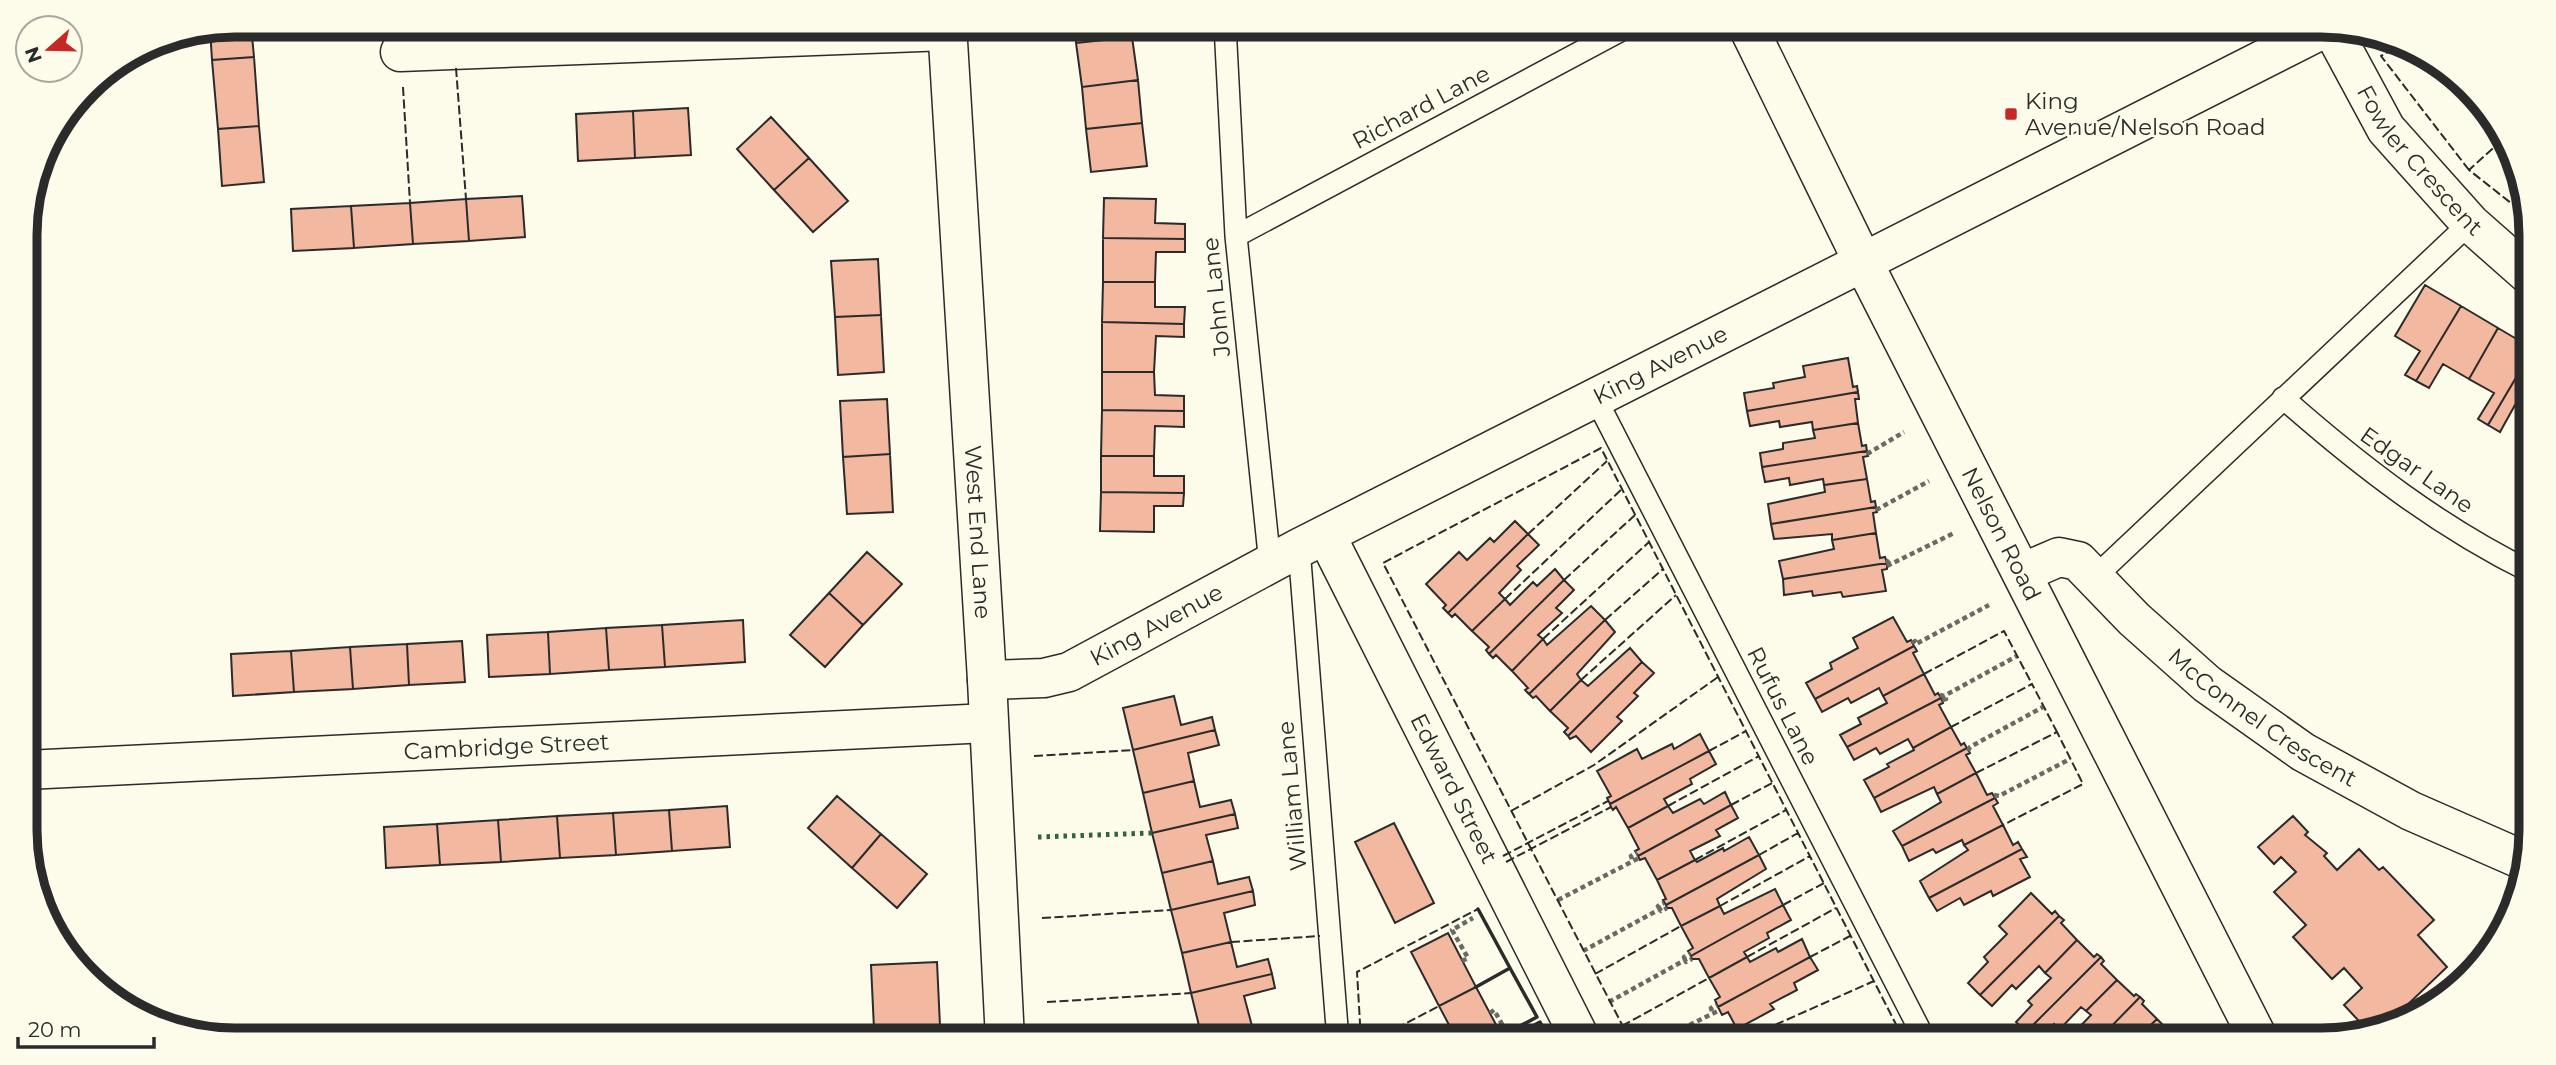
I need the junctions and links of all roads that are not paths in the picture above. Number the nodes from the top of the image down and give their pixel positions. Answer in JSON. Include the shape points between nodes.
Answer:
{"nodes":[{"id":1,"x":742,"y":37,"type":"edge"},
{"id":2,"x":948,"y":37,"type":"edge"},
{"id":3,"x":1226,"y":37,"type":"edge"},
{"id":4,"x":1607,"y":37,"type":"edge"},
{"id":5,"x":1758,"y":37,"type":"edge"},
{"id":6,"x":2308,"y":37,"type":"edge"},
{"id":7,"x":2336,"y":38,"type":"edge"},
{"id":8,"x":400,"y":52,"type":"dead end"},
{"id":9,"x":2470,"y":223,"type":"junction"},
{"id":10,"x":1236,"y":236,"type":"junction"},
{"id":11,"x":1864,"y":262,"type":"junction"},
{"id":12,"x":2519,"y":266,"type":"edge"},
{"id":13,"x":1595,"y":397,"type":"junction"},
{"id":14,"x":2283,"y":398,"type":"junction"},
{"id":15,"x":1298,"y":549,"type":"junction"},
{"id":16,"x":2519,"y":565,"type":"edge"},
{"id":17,"x":2096,"y":576,"type":"junction"},
{"id":18,"x":2025,"y":579,"type":"junction"},
{"id":19,"x":987,"y":680,"type":"junction"},
{"id":20,"x":988,"y":723,"type":"junction"},
{"id":21,"x":37,"y":769,"type":"edge"},
{"id":22,"x":2517,"y":857,"type":"edge"},
{"id":23,"x":1003,"y":1028,"type":"edge"},
{"id":24,"x":1337,"y":1028,"type":"edge"},
{"id":25,"x":1574,"y":1028,"type":"edge"},
{"id":26,"x":1919,"y":1028,"type":"edge"},
{"id":27,"x":2253,"y":1028,"type":"edge"}],
"edges":[{"from":1,"to":8,"type":"street"},
{"from":2,"to":19,"type":"street","name":"West End Lane"},
{"from":3,"to":10,"type":"lane","name":"John Lane"},
{"from":4,"to":10,"type":"lane","name":"Richard Lane"},
{"from":5,"to":11,"type":"street","name":"Nelson Road"},
{"from":6,"to":11,"type":"street","name":"King Avenue"},
{"from":7,"to":9,"type":"street","name":"Fowler Crescent","via":[[2386,129]]},
{"from":9,"to":12,"type":"street","name":"Fowler Crescent"},
{"from":9,"to":14,"type":"lane"},
{"from":10,"to":15,"type":"lane","name":"John Lane"},
{"from":11,"to":13,"type":"street","name":"King Avenue"},
{"from":11,"to":18,"type":"street","name":"Nelson Road"},
{"from":13,"to":15,"type":"street","name":"King Avenue"},
{"from":13,"to":26,"type":"lane","name":"Rufus Lane"},
{"from":14,"to":16,"type":"lane","name":"Edgar Lane","via":[[2350,457],[2428,514]]},
{"from":14,"to":17,"type":"lane"},
{"from":15,"to":19,"type":"street","name":"King Avenue","via":[[1069,672],[1044,678]]},
{"from":15,"to":24,"type":"lane","name":"William Lane"},
{"from":15,"to":25,"type":"street","name":"Edward Street","via":[[1521,921]]},
{"from":17,"to":18,"type":"street","name":"McConnel Crescent","via":[[2078,561],[2059,557]]},
{"from":17,"to":22,"type":"street","name":"McConnel Crescent","via":[[2134,620],[2207,684],[2303,752],[2411,811]]},
{"from":18,"to":27,"type":"street","name":"Nelson Road"},
{"from":19,"to":20,"type":"street","name":"West End Lane"},
{"from":20,"to":21,"type":"street","name":"Cambridge Street"},
{"from":20,"to":23,"type":"street","name":"West End Lane"}]}
